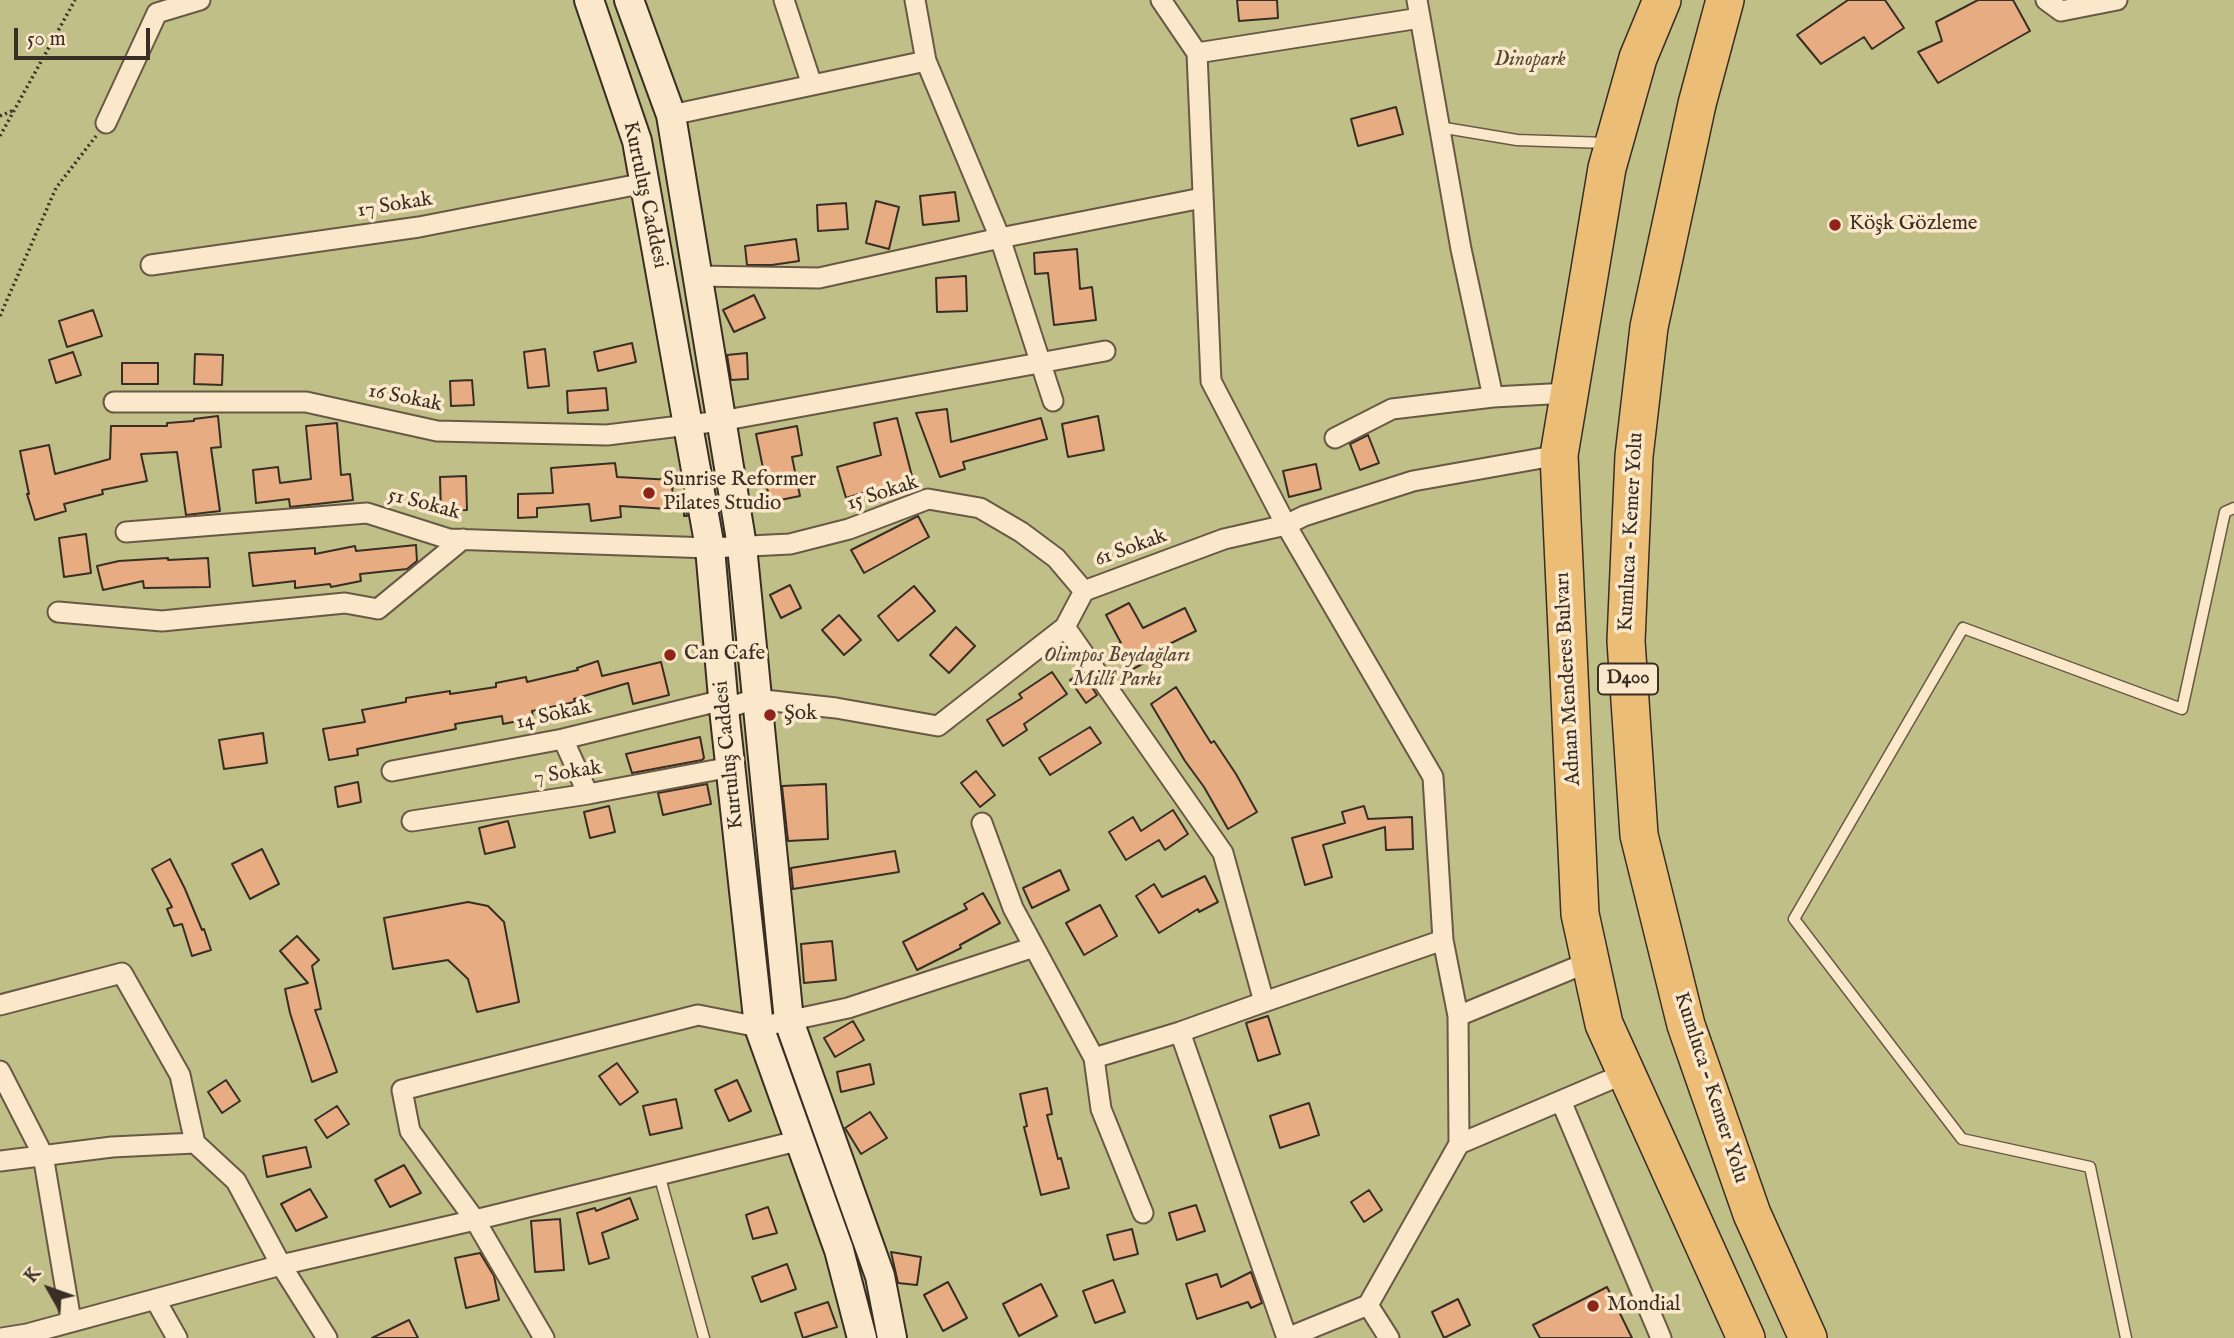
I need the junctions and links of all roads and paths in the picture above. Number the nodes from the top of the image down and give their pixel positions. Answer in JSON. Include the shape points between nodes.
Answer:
{"nodes":[{"id":1,"x":75,"y":0,"type":"edge"},
{"id":2,"x":200,"y":0,"type":"edge"},
{"id":3,"x":589,"y":0,"type":"edge"},
{"id":4,"x":629,"y":0,"type":"edge"},
{"id":5,"x":784,"y":0,"type":"edge"},
{"id":6,"x":915,"y":0,"type":"edge"},
{"id":7,"x":1161,"y":0,"type":"edge"},
{"id":8,"x":1662,"y":0,"type":"edge"},
{"id":9,"x":1725,"y":0,"type":"edge"},
{"id":10,"x":2046,"y":0,"type":"edge"},
{"id":11,"x":2117,"y":0,"type":"edge"},
{"id":12,"x":1418,"y":9,"type":"edge"},
{"id":13,"x":1197,"y":53,"type":"junction"},
{"id":14,"x":926,"y":61,"type":"junction"},
{"id":15,"x":812,"y":85,"type":"junction"},
{"id":16,"x":14,"y":110,"type":"junction"},
{"id":17,"x":671,"y":115,"type":"junction"},
{"id":18,"x":0,"y":116,"type":"edge"},
{"id":19,"x":106,"y":123,"type":"joint"},
{"id":20,"x":1440,"y":127,"type":"junction"},
{"id":21,"x":633,"y":129,"type":"junction"},
{"id":22,"x":0,"y":136,"type":"edge"},
{"id":23,"x":1614,"y":144,"type":"junction"},
{"id":24,"x":645,"y":183,"type":"junction"},
{"id":25,"x":1202,"y":198,"type":"junction"},
{"id":26,"x":999,"y":238,"type":"junction"},
{"id":27,"x":151,"y":265,"type":"dead end"},
{"id":28,"x":697,"y":276,"type":"junction"},
{"id":29,"x":0,"y":316,"type":"edge"},
{"id":30,"x":1105,"y":351,"type":"dead end"},
{"id":31,"x":1040,"y":363,"type":"junction"},
{"id":32,"x":1569,"y":393,"type":"junction"},
{"id":33,"x":1493,"y":397,"type":"junction"},
{"id":34,"x":1053,"y":401,"type":"dead end"},
{"id":35,"x":114,"y":402,"type":"dead end"},
{"id":36,"x":721,"y":421,"type":"junction"},
{"id":37,"x":688,"y":425,"type":"junction"},
{"id":38,"x":1335,"y":438,"type":"dead end"},
{"id":39,"x":1559,"y":456,"type":"junction"},
{"id":40,"x":2234,"y":508,"type":"edge"},
{"id":41,"x":1286,"y":525,"type":"junction"},
{"id":42,"x":126,"y":532,"type":"dead end"},
{"id":43,"x":463,"y":539,"type":"junction"},
{"id":44,"x":742,"y":546,"type":"junction"},
{"id":45,"x":710,"y":548,"type":"junction"},
{"id":46,"x":1084,"y":591,"type":"junction"},
{"id":47,"x":58,"y":612,"type":"dead end"},
{"id":48,"x":1065,"y":627,"type":"junction"},
{"id":49,"x":755,"y":699,"type":"junction"},
{"id":50,"x":724,"y":704,"type":"junction"},
{"id":51,"x":564,"y":739,"type":"junction"},
{"id":52,"x":731,"y":767,"type":"junction"},
{"id":53,"x":392,"y":771,"type":"dead end"},
{"id":54,"x":588,"y":794,"type":"junction"},
{"id":55,"x":412,"y":821,"type":"dead end"},
{"id":56,"x":982,"y":823,"type":"dead end"},
{"id":57,"x":1443,"y":940,"type":"junction"},
{"id":58,"x":1034,"y":947,"type":"junction"},
{"id":59,"x":1591,"y":961,"type":"junction"},
{"id":60,"x":1264,"y":1002,"type":"junction"},
{"id":61,"x":0,"y":1005,"type":"edge"},
{"id":62,"x":1458,"y":1016,"type":"junction"},
{"id":63,"x":789,"y":1021,"type":"junction"},
{"id":64,"x":759,"y":1027,"type":"junction"},
{"id":65,"x":1180,"y":1032,"type":"junction"},
{"id":66,"x":1094,"y":1058,"type":"junction"},
{"id":67,"x":0,"y":1070,"type":"edge"},
{"id":68,"x":1626,"y":1073,"type":"junction"},
{"id":69,"x":1561,"y":1101,"type":"junction"},
{"id":70,"x":802,"y":1140,"type":"junction"},
{"id":71,"x":195,"y":1143,"type":"junction"},
{"id":72,"x":1459,"y":1144,"type":"junction"},
{"id":73,"x":43,"y":1155,"type":"junction"},
{"id":74,"x":0,"y":1161,"type":"edge"},
{"id":75,"x":659,"y":1174,"type":"junction"},
{"id":76,"x":1143,"y":1213,"type":"dead end"},
{"id":77,"x":475,"y":1220,"type":"junction"},
{"id":78,"x":281,"y":1265,"type":"junction"},
{"id":79,"x":155,"y":1299,"type":"junction"},
{"id":80,"x":1368,"y":1305,"type":"junction"},
{"id":81,"x":71,"y":1321,"type":"junction"},
{"id":82,"x":28,"y":1336,"type":"edge"},
{"id":83,"x":2,"y":1338,"type":"edge"},
{"id":84,"x":177,"y":1338,"type":"edge"},
{"id":85,"x":327,"y":1338,"type":"edge"},
{"id":86,"x":544,"y":1338,"type":"edge"},
{"id":87,"x":704,"y":1338,"type":"edge"},
{"id":88,"x":862,"y":1338,"type":"edge"},
{"id":89,"x":892,"y":1338,"type":"edge"},
{"id":90,"x":1287,"y":1338,"type":"edge"},
{"id":91,"x":1389,"y":1338,"type":"edge"},
{"id":92,"x":1661,"y":1338,"type":"edge"},
{"id":93,"x":1746,"y":1338,"type":"edge"},
{"id":94,"x":1808,"y":1338,"type":"edge"},
{"id":95,"x":2126,"y":1338,"type":"edge"}],
"edges":[{"from":1,"to":16,"type":"path"},
{"from":2,"to":19,"type":"street","via":[[157,13]]},
{"from":3,"to":21,"type":"street","name":"Kurtuluş Caddesi"},
{"from":4,"to":17,"type":"street","name":"Kurtuluş Caddesi"},
{"from":5,"to":15,"type":"street"},
{"from":6,"to":14,"type":"street"},
{"from":7,"to":13,"type":"street"},
{"from":8,"to":23,"type":"highway","name":"Adnan Menderes Bulvarı","number":"D400","via":[[1638,58]]},
{"from":9,"to":94,"type":"highway","name":"Kumluca - Kemer Yolu","number":"D400","via":[[1694,117],[1649,327],[1634,456],[1626,642],[1639,835],[1686,1025],[1752,1214]]},
{"from":10,"to":11,"type":"street","via":[[2062,11]]},
{"from":12,"to":13,"type":"street"},
{"from":12,"to":20,"type":"street"},
{"from":13,"to":25,"type":"street"},
{"from":14,"to":15,"type":"street"},
{"from":14,"to":26,"type":"street"},
{"from":15,"to":17,"type":"street"},
{"from":16,"to":18,"type":"path"},
{"from":16,"to":22,"type":"path"},
{"from":17,"to":21,"type":"street"},
{"from":17,"to":28,"type":"street","name":"Kurtuluş Caddesi"},
{"from":19,"to":29,"type":"path","via":[[56,188]]},
{"from":20,"to":23,"type":"lane","via":[[1517,140]]},
{"from":20,"to":33,"type":"street"},
{"from":21,"to":24,"type":"street","name":"Kurtuluş Caddesi"},
{"from":23,"to":32,"type":"highway","name":"Adnan Menderes Bulvarı","number":"D400","via":[[1606,168]]},
{"from":24,"to":27,"type":"street","name":"17 Sokak","via":[[419,227]]},
{"from":24,"to":37,"type":"street","name":"Kurtuluş Caddesi"},
{"from":25,"to":26,"type":"street"},
{"from":25,"to":41,"type":"street","via":[[1212,381]]},
{"from":26,"to":28,"type":"street","via":[[819,278]]},
{"from":26,"to":31,"type":"street"},
{"from":28,"to":36,"type":"street","name":"Kurtuluş Caddesi"},
{"from":30,"to":31,"type":"street","name":"16 Sokak"},
{"from":31,"to":34,"type":"street"},
{"from":31,"to":36,"type":"street","name":"16 Sokak"},
{"from":32,"to":33,"type":"street"},
{"from":32,"to":39,"type":"highway","name":"Adnan Menderes Bulvarı","number":"D400"},
{"from":33,"to":38,"type":"street","via":[[1392,410]]},
{"from":35,"to":37,"type":"street","name":"16 Sokak","via":[[306,402],[437,430],[607,435]]},
{"from":36,"to":37,"type":"street","name":"16 Sokak"},
{"from":36,"to":44,"type":"street","name":"Kurtuluş Caddesi"},
{"from":37,"to":45,"type":"street","name":"Kurtuluş Caddesi"},
{"from":39,"to":41,"type":"street","name":"61 Sokak","via":[[1413,481]]},
{"from":39,"to":59,"type":"highway","name":"Adnan Menderes Bulvarı","number":"D400","via":[[1580,914]]},
{"from":40,"to":95,"type":"lane","via":[[2225,512],[2182,709],[1963,628],[1794,919],[1962,1139],[2091,1167]]},
{"from":41,"to":46,"type":"street","name":"61 Sokak","via":[[1224,540]]},
{"from":41,"to":57,"type":"street","via":[[1433,777]]},
{"from":42,"to":43,"type":"street","name":"51 Sokak","via":[[367,513],[449,539]]},
{"from":43,"to":45,"type":"street","name":"51 Sokak"},
{"from":43,"to":47,"type":"street","via":[[379,609],[345,603],[162,621]]},
{"from":44,"to":45,"type":"street","name":"15 Sokak"},
{"from":44,"to":46,"type":"street","name":"15 Sokak","via":[[790,544],[849,529],[928,499],[980,508],[1021,532],[1056,558]]},
{"from":44,"to":49,"type":"street","name":"Kurtuluş Caddesi"},
{"from":45,"to":50,"type":"street","name":"Kurtuluş Caddesi"},
{"from":46,"to":48,"type":"street","name":"61 Sokak"},
{"from":48,"to":49,"type":"street","name":"61 Sokak","via":[[938,726]]},
{"from":48,"to":60,"type":"street","via":[[1223,853]]},
{"from":49,"to":50,"type":"street","name":"61 Sokak"},
{"from":49,"to":63,"type":"street","name":"Kurtuluş Caddesi"},
{"from":50,"to":51,"type":"street","name":"14 Sokak"},
{"from":50,"to":52,"type":"street","name":"Kurtuluş Caddesi"},
{"from":51,"to":53,"type":"street","name":"14 Sokak"},
{"from":51,"to":54,"type":"street"},
{"from":52,"to":54,"type":"street","name":"7 Sokak"},
{"from":52,"to":64,"type":"street","name":"Kurtuluş Caddesi"},
{"from":54,"to":55,"type":"street","name":"7 Sokak"},
{"from":56,"to":58,"type":"street","via":[[1013,908]]},
{"from":57,"to":60,"type":"street"},
{"from":57,"to":62,"type":"street"},
{"from":58,"to":63,"type":"street","via":[[848,1008]]},
{"from":58,"to":66,"type":"street"},
{"from":59,"to":62,"type":"street"},
{"from":59,"to":68,"type":"highway","name":"Adnan Menderes Bulvarı","number":"D400","via":[[1604,1024]]},
{"from":60,"to":65,"type":"street"},
{"from":61,"to":71,"type":"street","via":[[122,974],[180,1075]]},
{"from":62,"to":72,"type":"street"},
{"from":63,"to":64,"type":"street"},
{"from":63,"to":89,"type":"street","name":"Kurtuluş Caddesi","via":[[880,1276]]},
{"from":64,"to":70,"type":"street","name":"Kurtuluş Caddesi"},
{"from":64,"to":77,"type":"street","via":[[698,1015],[402,1090],[410,1131]]},
{"from":65,"to":66,"type":"street"},
{"from":65,"to":90,"type":"street"},
{"from":66,"to":76,"type":"street","via":[[1101,1109]]},
{"from":67,"to":73,"type":"street"},
{"from":68,"to":69,"type":"street"},
{"from":68,"to":93,"type":"highway","name":"Adnan Menderes Bulvarı","number":"D400"},
{"from":69,"to":72,"type":"street"},
{"from":69,"to":92,"type":"street"},
{"from":70,"to":75,"type":"street"},
{"from":70,"to":88,"type":"street","name":"Kurtuluş Caddesi","via":[[839,1250]]},
{"from":71,"to":73,"type":"street"},
{"from":71,"to":78,"type":"street","via":[[236,1181]]},
{"from":72,"to":80,"type":"street"},
{"from":73,"to":74,"type":"street"},
{"from":73,"to":81,"type":"street"},
{"from":75,"to":77,"type":"street"},
{"from":75,"to":87,"type":"lane"},
{"from":77,"to":78,"type":"street"},
{"from":77,"to":86,"type":"street"},
{"from":78,"to":79,"type":"street"},
{"from":78,"to":85,"type":"street"},
{"from":79,"to":81,"type":"street"},
{"from":79,"to":84,"type":"street"},
{"from":80,"to":90,"type":"street"},
{"from":80,"to":91,"type":"street"},
{"from":81,"to":82,"type":"street"},
{"from":82,"to":83,"type":"street"}]}
